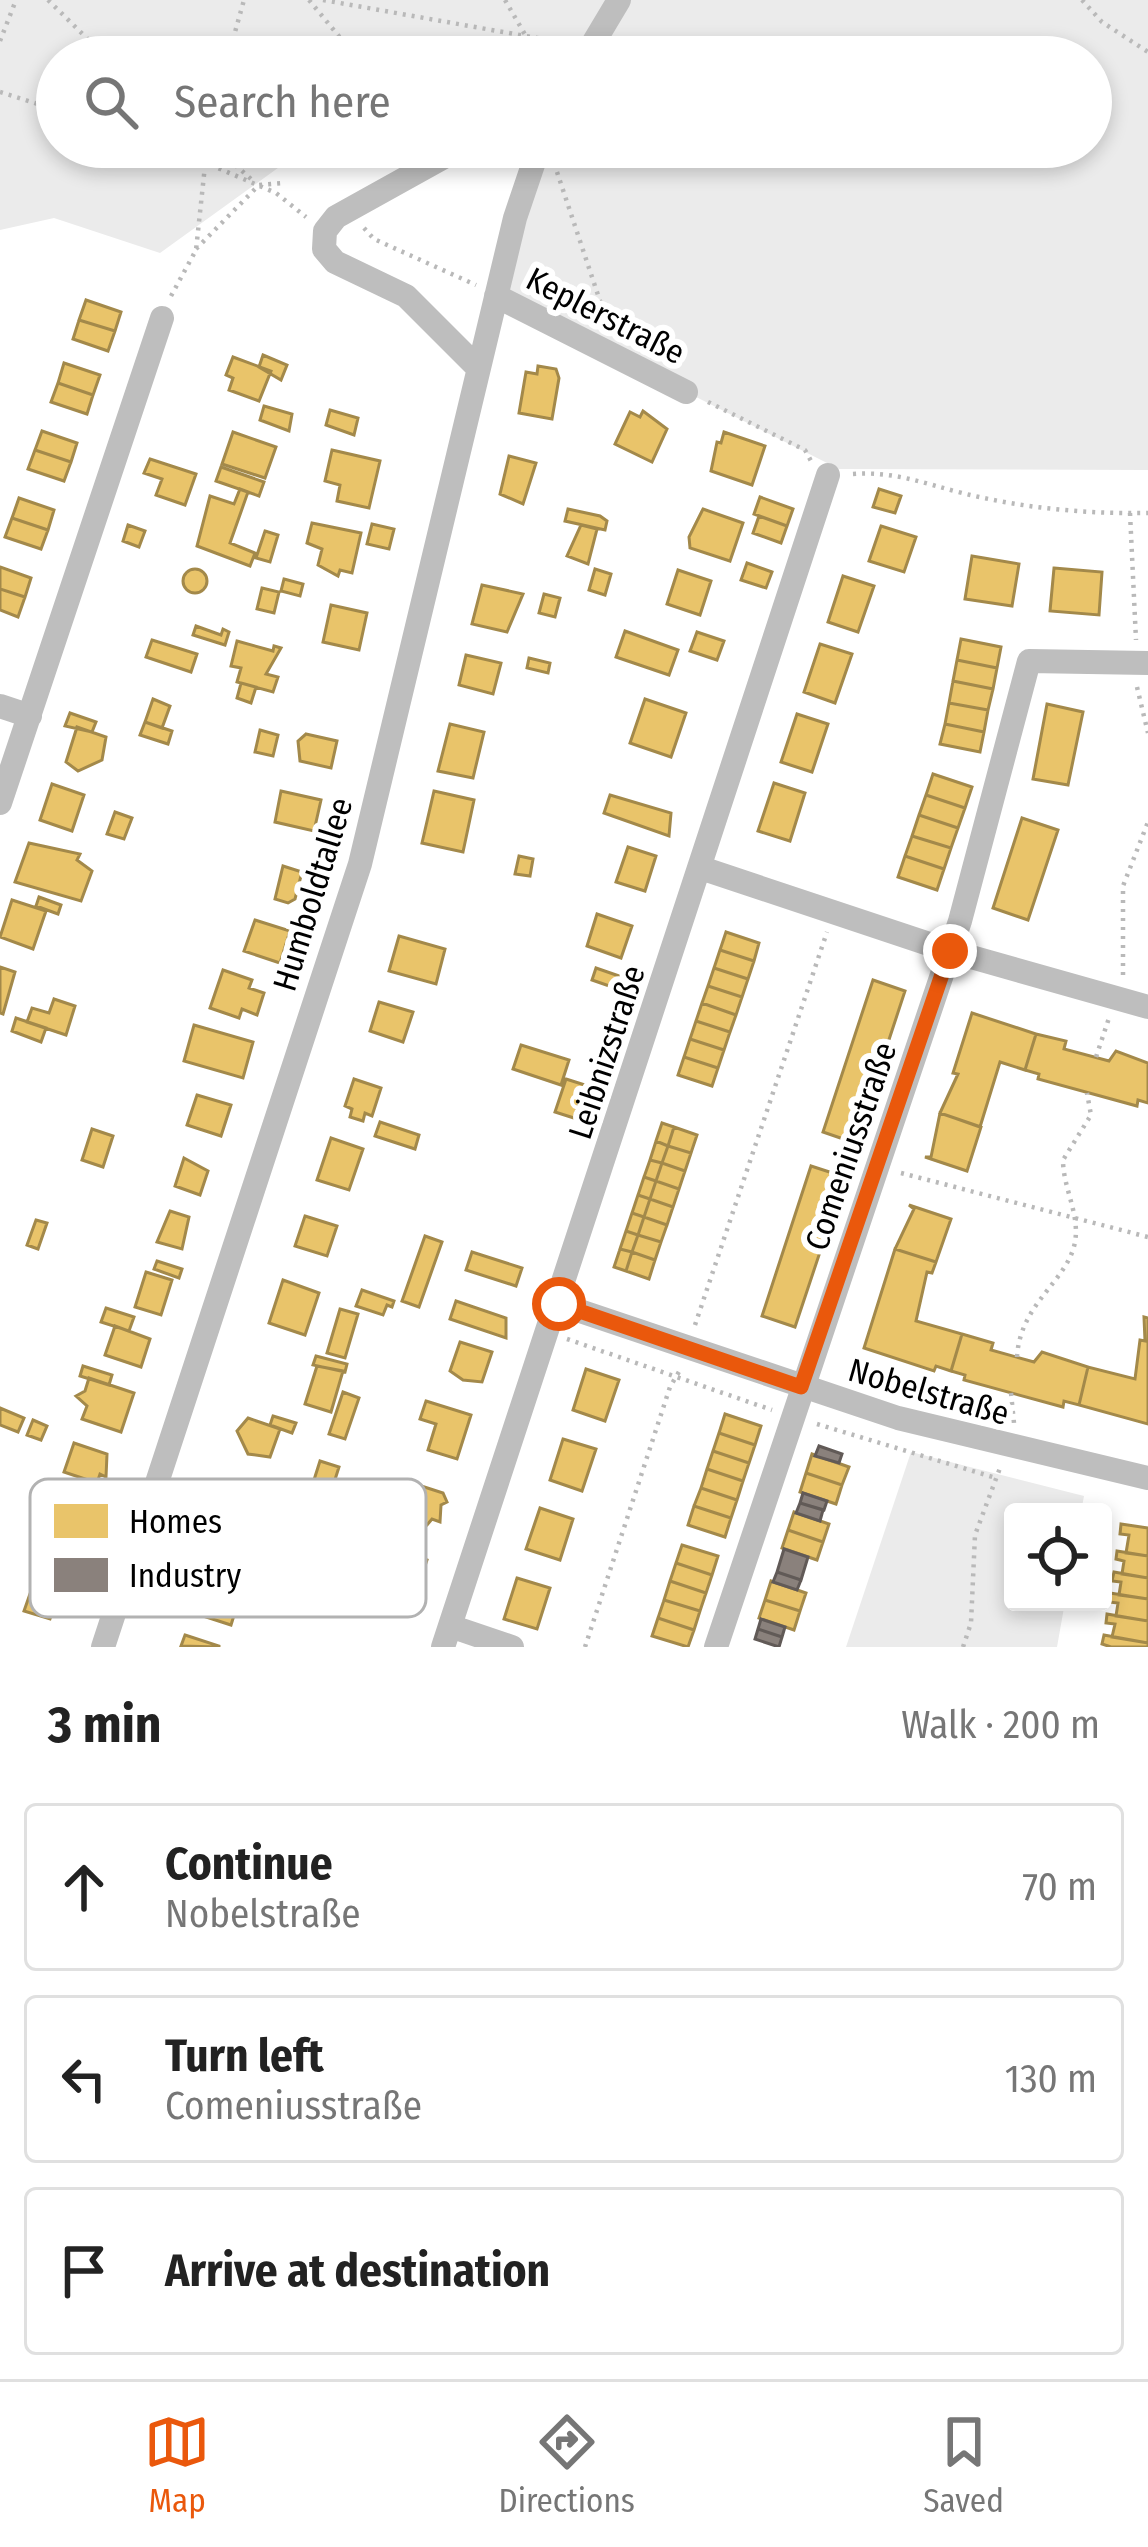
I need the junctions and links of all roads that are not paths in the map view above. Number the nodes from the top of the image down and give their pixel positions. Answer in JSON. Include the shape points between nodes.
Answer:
{"nodes":[{"id":1,"x":619,"y":0,"type":"edge"},
{"id":2,"x":589,"y":36,"type":"edge"},
{"id":3,"x":426,"y":168,"type":"edge"},
{"id":4,"x":543,"y":168,"type":"edge"},
{"id":5,"x":496,"y":296,"type":"junction"},
{"id":6,"x":162,"y":318,"type":"road end"},
{"id":7,"x":478,"y":368,"type":"junction"},
{"id":8,"x":686,"y":392,"type":"road end"},
{"id":9,"x":828,"y":476,"type":"road end"},
{"id":10,"x":1142,"y":663,"type":"edge"},
{"id":11,"x":0,"y":706,"type":"edge"},
{"id":12,"x":30,"y":716,"type":"junction"},
{"id":13,"x":0,"y":803,"type":"edge"},
{"id":14,"x":701,"y":868,"type":"junction"},
{"id":15,"x":950,"y":951,"type":"junction"},
{"id":16,"x":1148,"y":1007,"type":"edge"},
{"id":17,"x":559,"y":1304,"type":"junction"},
{"id":18,"x":801,"y":1387,"type":"junction"},
{"id":19,"x":1148,"y":1478,"type":"edge"},
{"id":20,"x":158,"y":1479,"type":"edge"},
{"id":21,"x":113,"y":1617,"type":"edge"},
{"id":22,"x":446,"y":1637,"type":"edge"},
{"id":23,"x":103,"y":1647,"type":"edge"},
{"id":24,"x":512,"y":1647,"type":"edge"},
{"id":25,"x":716,"y":1647,"type":"edge"}],
"edges":[{"from":1,"to":2,"type":"street"},
{"from":3,"to":7,"type":"street","via":[[348,211],[325,231],[324,249],[406,296]]},
{"from":4,"to":5,"type":"street","name":"Humboldtallee"},
{"from":5,"to":7,"type":"street","name":"Humboldtallee"},
{"from":5,"to":8,"type":"street","name":"Keplerstraße"},
{"from":6,"to":12,"type":"street"},
{"from":7,"to":20,"type":"street","name":"Humboldtallee","via":[[359,864]]},
{"from":9,"to":14,"type":"street","name":"Leibnizstraße"},
{"from":10,"to":15,"type":"street","name":"Comeniusstraße","via":[[1029,661]]},
{"from":11,"to":12,"type":"street"},
{"from":12,"to":13,"type":"street"},
{"from":14,"to":15,"type":"street"},
{"from":14,"to":17,"type":"street","name":"Leibnizstraße"},
{"from":15,"to":16,"type":"street"},
{"from":15,"to":18,"type":"street","name":"Comeniusstraße"},
{"from":17,"to":18,"type":"street","name":"Nobelstraße"},
{"from":17,"to":22,"type":"street","name":"Leibnizstraße"},
{"from":18,"to":19,"type":"street","name":"Nobelstraße","via":[[1008,1449]]},
{"from":18,"to":25,"type":"street","name":"Comeniusstraße"},
{"from":21,"to":23,"type":"street","name":"Humboldtallee"},
{"from":22,"to":24,"type":"street"}]}
